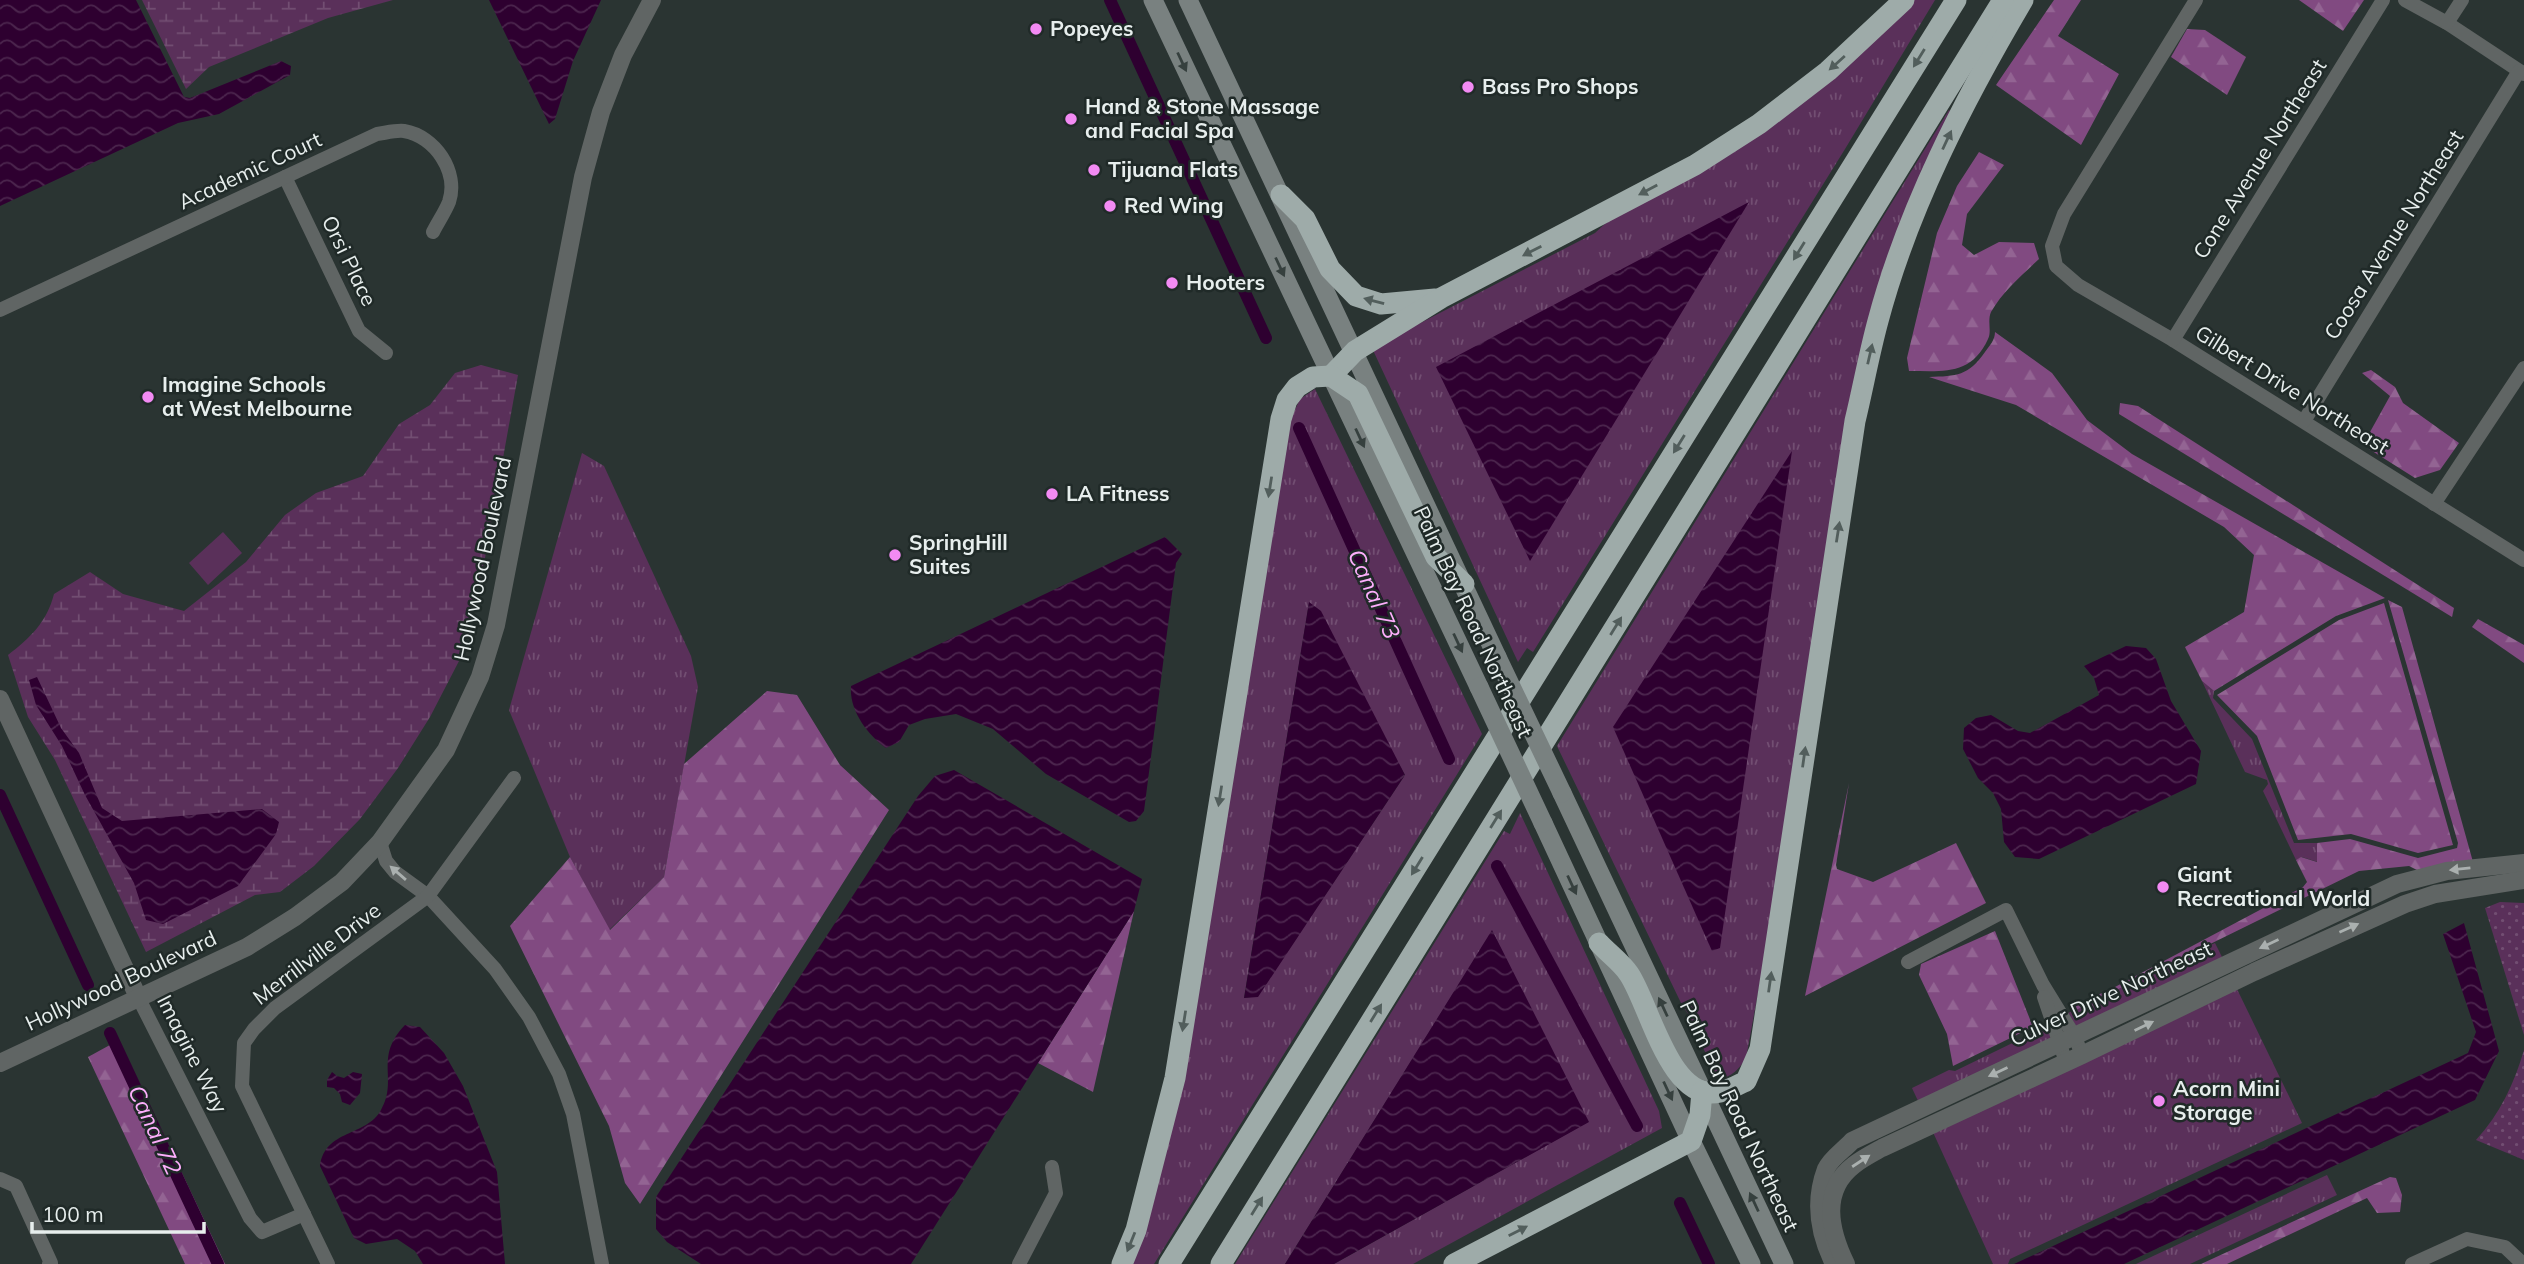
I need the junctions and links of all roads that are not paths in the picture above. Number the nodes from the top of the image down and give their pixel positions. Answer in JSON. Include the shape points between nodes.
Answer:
{"nodes":[{"id":1,"x":652,"y":0,"type":"edge"},
{"id":2,"x":1153,"y":0,"type":"edge"},
{"id":3,"x":1188,"y":0,"type":"edge"},
{"id":4,"x":1904,"y":0,"type":"edge"},
{"id":5,"x":1955,"y":0,"type":"edge"},
{"id":6,"x":2003,"y":0,"type":"edge"},
{"id":7,"x":2023,"y":0,"type":"edge"},
{"id":8,"x":2196,"y":0,"type":"edge"},
{"id":9,"x":2383,"y":0,"type":"edge"},
{"id":10,"x":2405,"y":0,"type":"edge"},
{"id":11,"x":2462,"y":0,"type":"edge"},
{"id":12,"x":2447,"y":23,"type":"junction"},
{"id":13,"x":2521,"y":72,"type":"edge"},
{"id":14,"x":285,"y":177,"type":"junction"},
{"id":15,"x":1281,"y":195,"type":"junction"},
{"id":16,"x":433,"y":232,"type":"dead end"},
{"id":17,"x":1441,"y":299,"type":"junction"},
{"id":18,"x":0,"y":310,"type":"edge"},
{"id":19,"x":2173,"y":340,"type":"junction"},
{"id":20,"x":1355,"y":351,"type":"junction"},
{"id":21,"x":386,"y":354,"type":"dead end"},
{"id":22,"x":2524,"y":368,"type":"edge"},
{"id":23,"x":1331,"y":376,"type":"junction"},
{"id":24,"x":2304,"y":421,"type":"junction"},
{"id":25,"x":2434,"y":504,"type":"junction"},
{"id":26,"x":2524,"y":560,"type":"edge"},
{"id":27,"x":1464,"y":584,"type":"junction"},
{"id":28,"x":0,"y":699,"type":"edge"},
{"id":29,"x":514,"y":778,"type":"dead end"},
{"id":30,"x":380,"y":842,"type":"junction"},
{"id":31,"x":2524,"y":863,"type":"edge"},
{"id":32,"x":2524,"y":880,"type":"edge"},
{"id":33,"x":428,"y":896,"type":"junction"},
{"id":34,"x":1599,"y":943,"type":"junction"},
{"id":35,"x":1908,"y":962,"type":"dead end"},
{"id":36,"x":138,"y":997,"type":"junction"},
{"id":37,"x":2068,"y":1040,"type":"junction"},
{"id":38,"x":2074,"y":1059,"type":"junction"},
{"id":39,"x":0,"y":1063,"type":"edge"},
{"id":40,"x":1702,"y":1091,"type":"junction"},
{"id":41,"x":1691,"y":1141,"type":"junction"},
{"id":42,"x":1052,"y":1167,"type":"dead end"},
{"id":43,"x":0,"y":1179,"type":"edge"},
{"id":44,"x":304,"y":1214,"type":"junction"},
{"id":45,"x":50,"y":1264,"type":"edge"},
{"id":46,"x":328,"y":1264,"type":"edge"},
{"id":47,"x":602,"y":1264,"type":"edge"},
{"id":48,"x":1019,"y":1264,"type":"edge"},
{"id":49,"x":1122,"y":1264,"type":"edge"},
{"id":50,"x":1169,"y":1264,"type":"edge"},
{"id":51,"x":1221,"y":1264,"type":"edge"},
{"id":52,"x":1454,"y":1264,"type":"edge"},
{"id":53,"x":1751,"y":1264,"type":"edge"},
{"id":54,"x":1784,"y":1264,"type":"edge"},
{"id":55,"x":1833,"y":1264,"type":"edge"},
{"id":56,"x":1846,"y":1264,"type":"edge"},
{"id":57,"x":2412,"y":1264,"type":"edge"},
{"id":58,"x":2524,"y":1264,"type":"edge"}],
"edges":[{"from":1,"to":30,"type":"street","name":"Hollywood Boulevard","via":[[623,55],[583,177],[496,625],[481,677],[446,750]]},
{"from":2,"to":23,"type":"main road","name":"Palm Bay Road Northeast","one_way":true},
{"from":3,"to":15,"type":"main road","name":"Palm Bay Road Northeast"},
{"from":4,"to":17,"type":"highway","one_way":true,"via":[[1828,71],[1759,124],[1695,165]]},
{"from":5,"to":50,"type":"highway","one_way":true},
{"from":51,"to":6,"type":"highway","one_way":true},
{"from":40,"to":7,"type":"highway","one_way":true,"via":[[1719,1092],[1746,1081],[1760,1049],[1847,472],[1878,320],[1946,141]]},
{"from":8,"to":19,"type":"street","name":"Gilbert Drive Northeast","via":[[2064,214],[2052,246],[2056,266],[2078,285]]},
{"from":9,"to":19,"type":"street","name":"Cone Avenue Northeast"},
{"from":10,"to":12,"type":"street"},
{"from":11,"to":12,"type":"street"},
{"from":12,"to":13,"type":"street"},
{"from":13,"to":24,"type":"street","name":"Coosa Avenue Northeast"},
{"from":14,"to":16,"type":"street","name":"Academic Court","via":[[377,134],[403,131],[424,138],[441,155],[450,176],[450,201]]},
{"from":14,"to":18,"type":"street","name":"Academic Court"},
{"from":14,"to":21,"type":"street","name":"Orsi Place","via":[[359,331]]},
{"from":17,"to":15,"type":"highway","one_way":true,"via":[[1381,304],[1356,296],[1330,269],[1305,219]]},
{"from":15,"to":20,"type":"main road","name":"Palm Bay Road Northeast"},
{"from":17,"to":20,"type":"highway"},
{"from":19,"to":24,"type":"street","name":"Gilbert Drive Northeast"},
{"from":20,"to":23,"type":"highway"},
{"from":20,"to":27,"type":"main road","name":"Palm Bay Road Northeast"},
{"from":22,"to":25,"type":"street"},
{"from":23,"to":27,"type":"highway","via":[[1358,394],[1436,557]]},
{"from":23,"to":34,"type":"main road","name":"Palm Bay Road Northeast","one_way":true,"bridge":true},
{"from":23,"to":49,"type":"highway","one_way":true,"via":[[1313,377],[1297,387],[1281,419],[1175,1078],[1139,1219]]},
{"from":24,"to":25,"type":"street","name":"Gilbert Drive Northeast"},
{"from":25,"to":26,"type":"street","name":"Gilbert Drive Northeast"},
{"from":40,"to":27,"type":"main road","name":"Palm Bay Road Northeast","one_way":true,"bridge":true},
{"from":28,"to":36,"type":"street","name":"Imagine Way"},
{"from":29,"to":33,"type":"street","name":"Merrillville Drive"},
{"from":33,"to":30,"type":"street","one_way":true,"via":[[395,872]]},
{"from":30,"to":36,"type":"street","name":"Hollywood Boulevard","via":[[342,882],[295,918],[247,947]]},
{"from":31,"to":37,"type":"street","name":"Culver Drive Northeast","one_way":true,"via":[[2447,871],[2398,884]]},
{"from":38,"to":32,"type":"street","name":"Culver Drive Northeast","one_way":true,"via":[[2405,904],[2435,894]]},
{"from":33,"to":44,"type":"street","name":"Merrillville Drive","via":[[275,1008],[244,1043],[242,1086]]},
{"from":33,"to":47,"type":"street","via":[[495,969],[529,1017],[559,1074],[573,1114]]},
{"from":34,"to":40,"type":"highway","via":[[1629,974],[1672,1065],[1688,1084]]},
{"from":34,"to":41,"type":"main road","name":"Palm Bay Road Northeast","one_way":true},
{"from":35,"to":37,"type":"street","via":[[2006,910]]},
{"from":36,"to":39,"type":"street","name":"Hollywood Boulevard"},
{"from":36,"to":44,"type":"street","name":"Imagine Way","via":[[250,1218],[261,1232]]},
{"from":37,"to":38,"type":"street"},
{"from":37,"to":55,"type":"street","name":"Culver Drive Northeast","one_way":true,"via":[[1852,1141],[1827,1167],[1818,1213]]},
{"from":56,"to":38,"type":"street","name":"Culver Drive Northeast","one_way":true,"via":[[1830,1217],[1835,1189],[1852,1166]]},
{"from":40,"to":41,"type":"highway"},
{"from":54,"to":40,"type":"main road","name":"Palm Bay Road Northeast","one_way":true},
{"from":52,"to":41,"type":"highway","one_way":true},
{"from":41,"to":53,"type":"main road","name":"Palm Bay Road Northeast"},
{"from":42,"to":48,"type":"street","via":[[1056,1193]]},
{"from":43,"to":45,"type":"street","via":[[16,1186]]},
{"from":44,"to":46,"type":"street","name":"Merrillville Drive"},
{"from":57,"to":58,"type":"street","via":[[2467,1239],[2505,1247]]}]}
